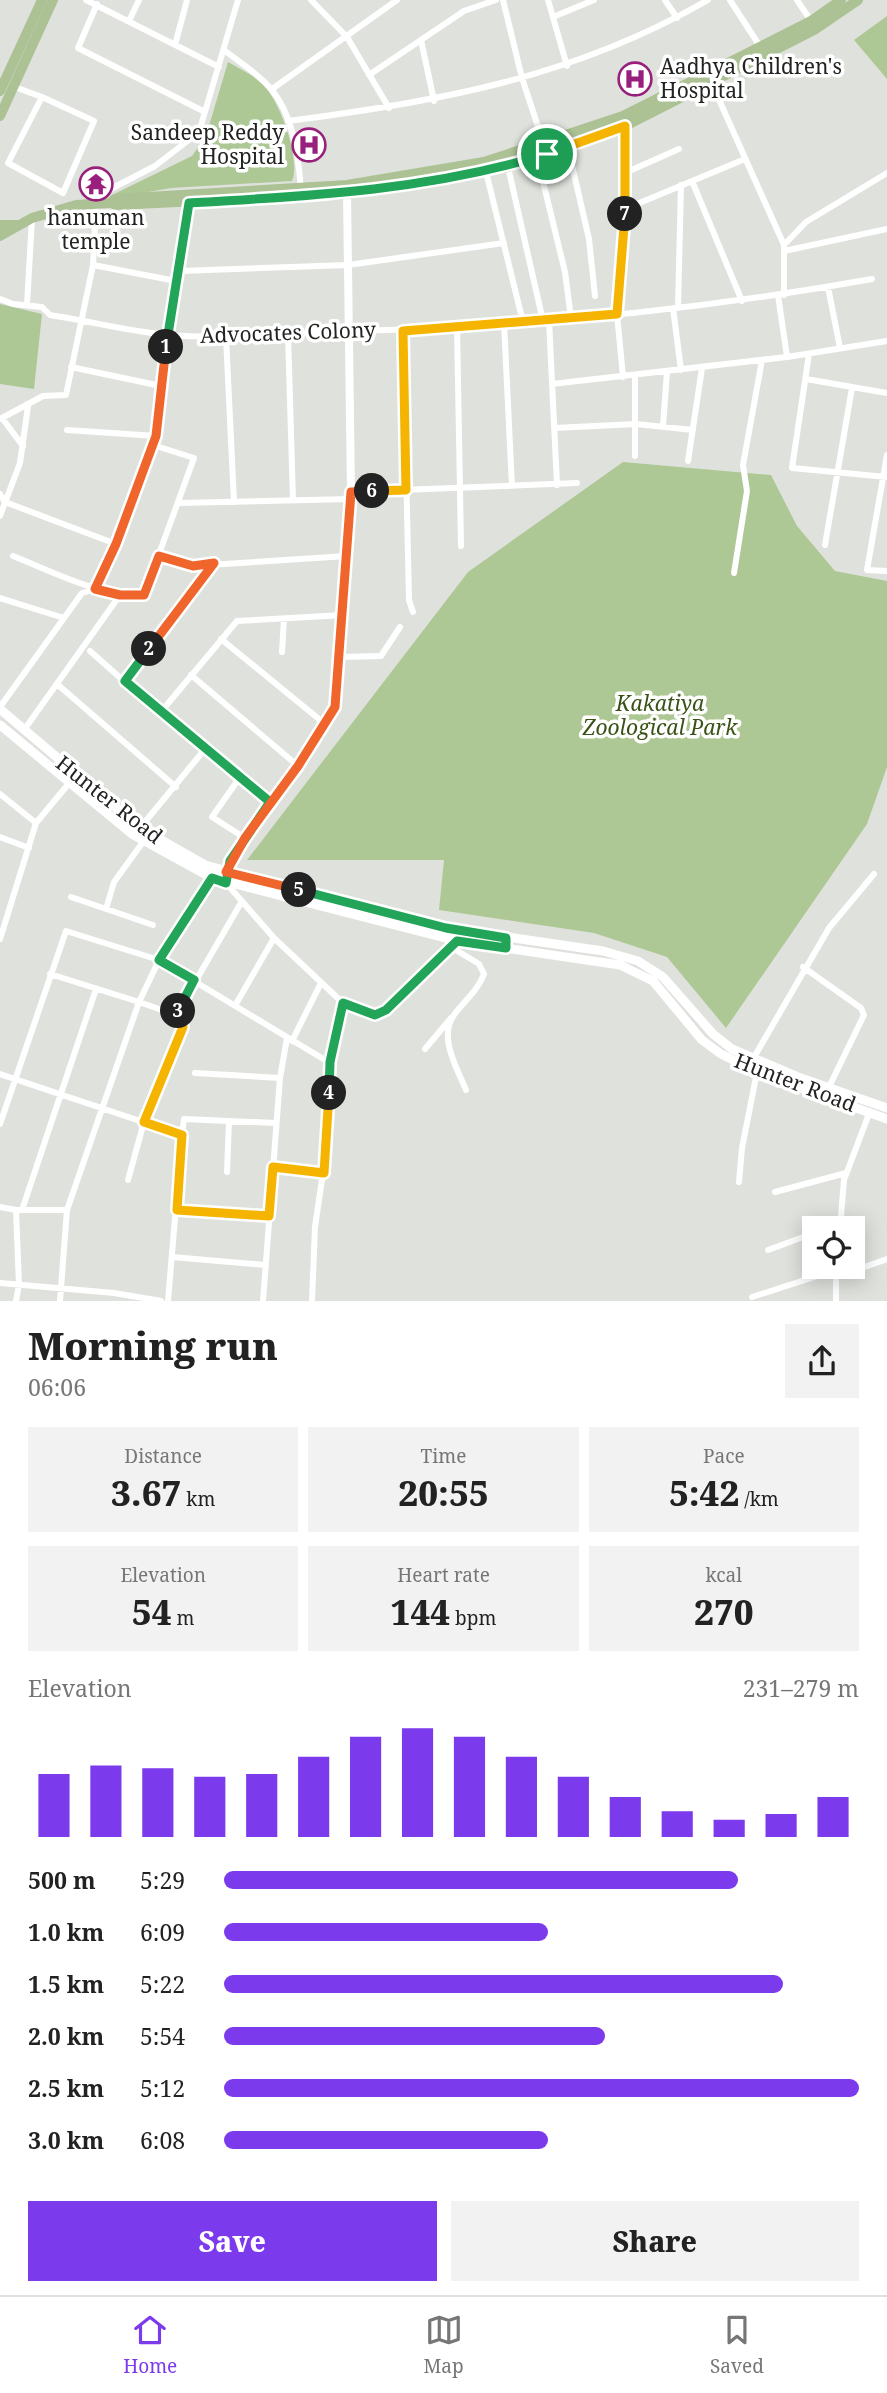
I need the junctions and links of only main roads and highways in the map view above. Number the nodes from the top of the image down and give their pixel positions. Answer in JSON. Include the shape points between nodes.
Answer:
{"nodes":[{"id":1,"x":42,"y":0,"type":"edge"},
{"id":2,"x":53,"y":0,"type":"edge"},
{"id":3,"x":841,"y":0,"type":"edge"},
{"id":4,"x":858,"y":0,"type":"edge"},
{"id":5,"x":764,"y":51,"type":"junction"},
{"id":6,"x":4,"y":85,"type":"edge"},
{"id":7,"x":0,"y":116,"type":"edge"},
{"id":8,"x":543,"y":152,"type":"junction"},
{"id":9,"x":110,"y":203,"type":"junction"},
{"id":10,"x":0,"y":225,"type":"edge"},
{"id":11,"x":19,"y":225,"type":"junction"},
{"id":12,"x":0,"y":236,"type":"edge"},
{"id":13,"x":0,"y":708,"type":"edge"},
{"id":14,"x":0,"y":725,"type":"edge"},
{"id":15,"x":68,"y":776,"type":"junction"},
{"id":16,"x":506,"y":938,"type":"junction"},
{"id":17,"x":506,"y":948,"type":"junction"},
{"id":18,"x":872,"y":1107,"type":"junction"},
{"id":19,"x":887,"y":1108,"type":"edge"},
{"id":20,"x":887,"y":1119,"type":"edge"}],
"edges":[{"from":1,"to":6,"type":"main road"},
{"from":2,"to":6,"type":"main road"},
{"from":3,"to":5,"type":"main road"},
{"from":4,"to":5,"type":"main road","via":[[833,19]]},
{"from":5,"to":8,"type":"main road"},
{"from":5,"to":8,"type":"main road","via":[[712,84],[625,126],[568,148]]},
{"from":6,"to":7,"type":"main road"},
{"from":8,"to":9,"type":"main road","via":[[360,183],[115,199]]},
{"from":8,"to":9,"type":"main road","via":[[486,172],[347,194]]},
{"from":9,"to":11,"type":"main road","via":[[76,205]]},
{"from":10,"to":11,"type":"main road"},
{"from":11,"to":12,"type":"main road"},
{"from":13,"to":15,"type":"main road","name":"Hunter Road"},
{"from":14,"to":15,"type":"main road","name":"Hunter Road"},
{"from":15,"to":16,"type":"main road","name":"Hunter Road","via":[[176,850],[226,872],[446,928]]},
{"from":15,"to":17,"type":"main road","name":"Hunter Road","via":[[143,842],[212,878],[454,944]]},
{"from":16,"to":17,"type":"main road"},
{"from":16,"to":18,"type":"main road","name":"Hunter Road","via":[[603,951],[638,961],[663,977],[713,1034],[753,1059]]},
{"from":17,"to":18,"type":"main road","name":"Hunter Road","via":[[620,965],[643,974],[661,988],[712,1048],[757,1072]]},
{"from":18,"to":19,"type":"main road","name":"Hunter Road"},
{"from":18,"to":20,"type":"main road","name":"Hunter Road"}]}
